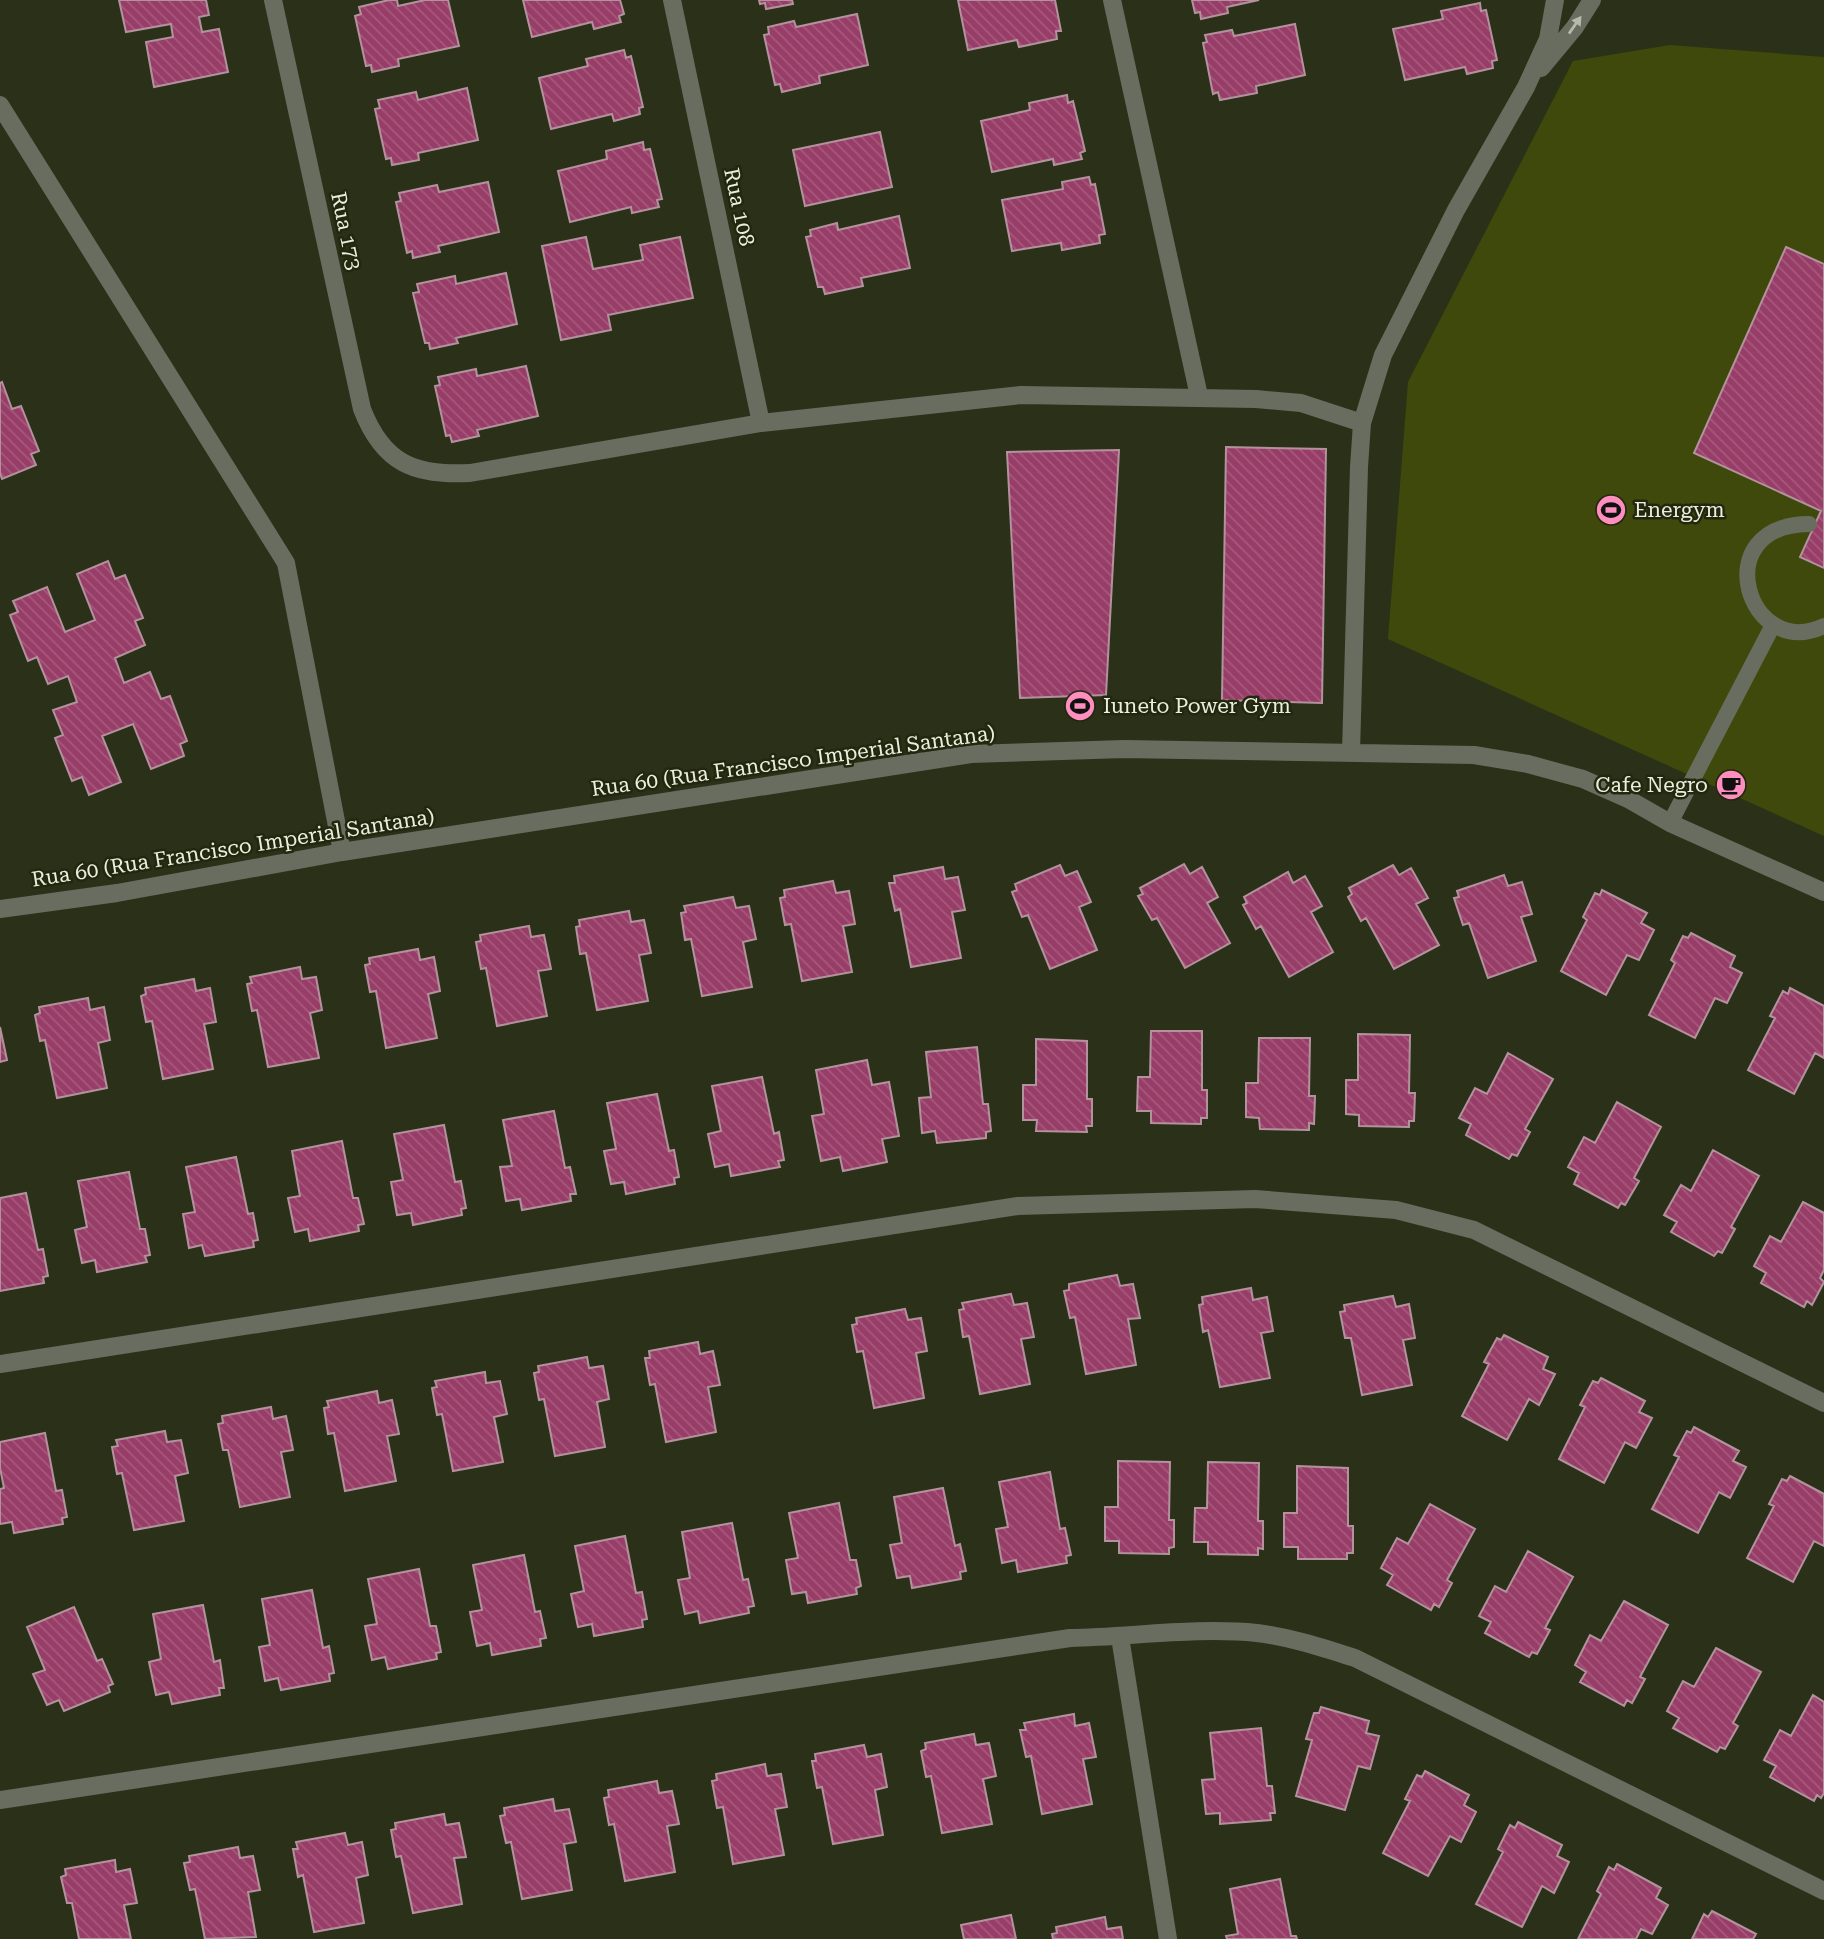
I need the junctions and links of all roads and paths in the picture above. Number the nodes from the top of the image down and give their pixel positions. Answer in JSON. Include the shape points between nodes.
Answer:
{"nodes":[{"id":1,"x":273,"y":0,"type":"edge"},
{"id":2,"x":672,"y":0,"type":"edge"},
{"id":3,"x":1112,"y":0,"type":"edge"},
{"id":4,"x":1555,"y":0,"type":"edge"},
{"id":5,"x":1592,"y":0,"type":"edge"},
{"id":6,"x":1526,"y":87,"type":"junction"},
{"id":7,"x":0,"y":105,"type":"edge"},
{"id":8,"x":1199,"y":396,"type":"junction"},
{"id":9,"x":761,"y":423,"type":"junction"},
{"id":10,"x":1362,"y":423,"type":"junction"},
{"id":11,"x":1809,"y":524,"type":"dead end"},
{"id":12,"x":1773,"y":625,"type":"junction"},
{"id":13,"x":1824,"y":626,"type":"edge"},
{"id":14,"x":1351,"y":752,"type":"junction"},
{"id":15,"x":1670,"y":823,"type":"junction"},
{"id":16,"x":342,"y":852,"type":"junction"},
{"id":17,"x":1824,"y":892,"type":"edge"},
{"id":18,"x":0,"y":909,"type":"edge"},
{"id":19,"x":0,"y":1364,"type":"edge"},
{"id":20,"x":1824,"y":1403,"type":"edge"},
{"id":21,"x":1120,"y":1637,"type":"junction"},
{"id":22,"x":0,"y":1800,"type":"edge"},
{"id":23,"x":1824,"y":1891,"type":"edge"},
{"id":24,"x":1167,"y":1939,"type":"edge"}],
"edges":[{"from":1,"to":9,"type":"street","name":"Rua 173","via":[[362,409],[376,439],[397,460],[433,474],[470,473]]},
{"from":2,"to":9,"type":"street","name":"Rua 108"},
{"from":3,"to":8,"type":"street"},
{"from":4,"to":6,"type":"street","via":[[1548,39]]},
{"from":6,"to":5,"type":"street","one_way":true},
{"from":6,"to":10,"type":"street","via":[[1382,355]]},
{"from":7,"to":16,"type":"street","via":[[286,563]]},
{"from":8,"to":9,"type":"street","via":[[1021,395]]},
{"from":8,"to":10,"type":"street","via":[[1301,403]]},
{"from":10,"to":14,"type":"street"},
{"from":11,"to":12,"type":"lane","via":[[1776,529],[1752,553],[1748,593]]},
{"from":12,"to":13,"type":"lane","via":[[1793,631]]},
{"from":12,"to":15,"type":"lane"},
{"from":14,"to":15,"type":"street","name":"Rua 60 (Rua Francisco Imperial Santana)","via":[[1474,755],[1528,764],[1583,779]]},
{"from":14,"to":16,"type":"street","name":"Rua 60 (Rua Francisco Imperial Santana)","via":[[1124,749],[971,754]]},
{"from":15,"to":17,"type":"street","name":"Rua 60 (Rua Francisco Imperial Santana)"},
{"from":16,"to":18,"type":"street","name":"Rua 60 (Rua Francisco Imperial Santana)"},
{"from":19,"to":20,"type":"street","via":[[1017,1206],[1255,1199],[1396,1210],[1474,1230]]},
{"from":21,"to":22,"type":"street","via":[[1070,1638]]},
{"from":21,"to":23,"type":"street","via":[[1257,1633],[1355,1658]]},
{"from":21,"to":24,"type":"street"}]}
